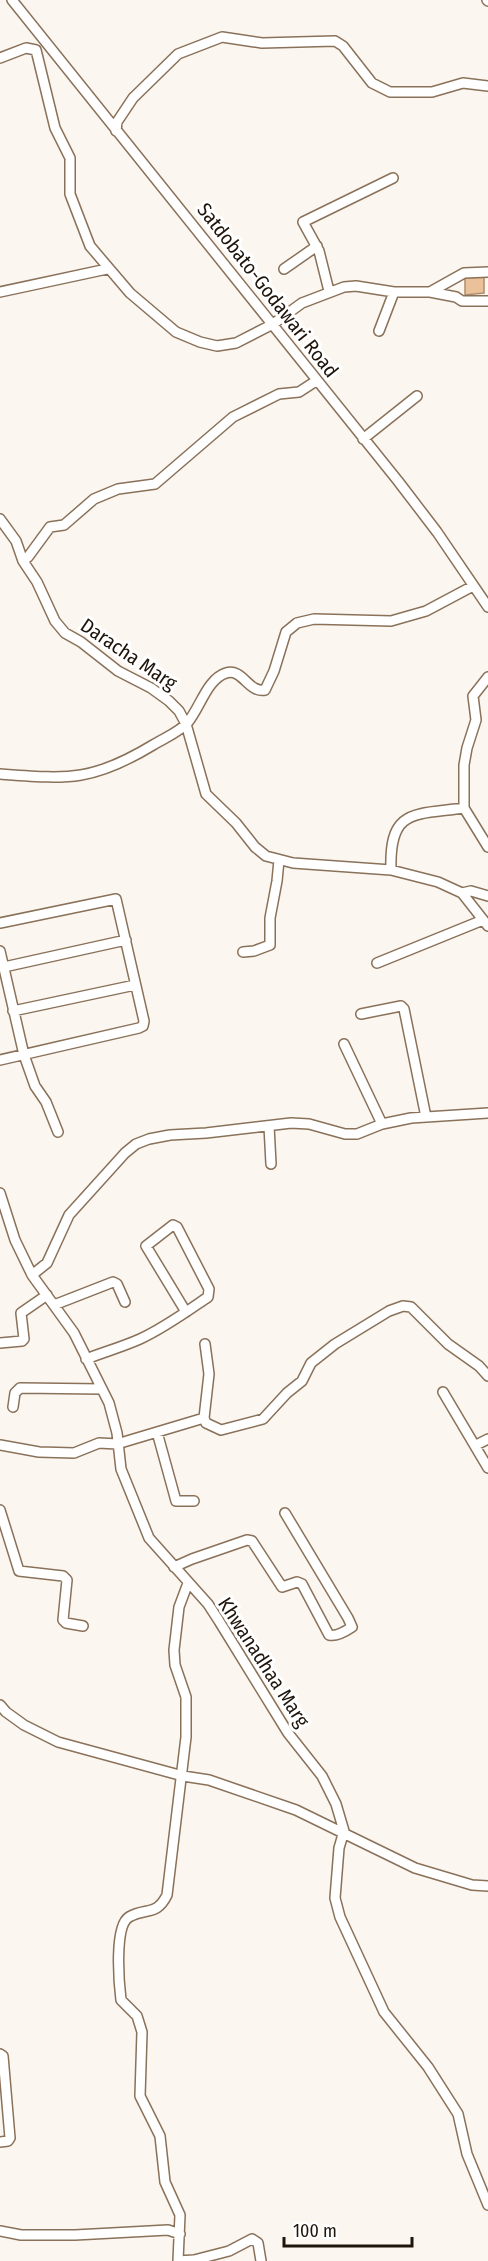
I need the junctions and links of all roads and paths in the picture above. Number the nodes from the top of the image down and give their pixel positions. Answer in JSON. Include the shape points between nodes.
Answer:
{"nodes":[{"id":1,"x":12,"y":0,"type":"edge"},
{"id":2,"x":46,"y":41,"type":"junction"},
{"id":3,"x":36,"y":50,"type":"junction"},
{"id":4,"x":0,"y":57,"type":"edge"},
{"id":5,"x":488,"y":86,"type":"edge"},
{"id":6,"x":116,"y":130,"type":"junction"},
{"id":7,"x":393,"y":178,"type":"dead end"},
{"id":8,"x":317,"y":246,"type":"junction"},
{"id":9,"x":107,"y":268,"type":"junction"},
{"id":10,"x":284,"y":269,"type":"dead end"},
{"id":11,"x":488,"y":272,"type":"edge"},
{"id":12,"x":329,"y":291,"type":"junction"},
{"id":13,"x":0,"y":292,"type":"edge"},
{"id":14,"x":394,"y":292,"type":"junction"},
{"id":15,"x":430,"y":292,"type":"junction"},
{"id":16,"x":488,"y":301,"type":"edge"},
{"id":17,"x":273,"y":324,"type":"junction"},
{"id":18,"x":378,"y":332,"type":"dead end"},
{"id":19,"x":316,"y":381,"type":"junction"},
{"id":20,"x":417,"y":396,"type":"dead end"},
{"id":21,"x":363,"y":439,"type":"junction"},
{"id":22,"x":0,"y":519,"type":"edge"},
{"id":23,"x":23,"y":561,"type":"junction"},
{"id":24,"x":473,"y":586,"type":"junction"},
{"id":25,"x":488,"y":608,"type":"edge"},
{"id":26,"x":488,"y":677,"type":"edge"},
{"id":27,"x":186,"y":724,"type":"junction"},
{"id":28,"x":0,"y":774,"type":"edge"},
{"id":29,"x":464,"y":808,"type":"junction"},
{"id":30,"x":488,"y":847,"type":"edge"},
{"id":31,"x":279,"y":860,"type":"junction"},
{"id":32,"x":390,"y":870,"type":"junction"},
{"id":33,"x":462,"y":893,"type":"junction"},
{"id":34,"x":488,"y":896,"type":"edge"},
{"id":35,"x":0,"y":923,"type":"edge"},
{"id":36,"x":486,"y":923,"type":"edge"},
{"id":37,"x":126,"y":940,"type":"junction"},
{"id":38,"x":0,"y":951,"type":"edge"},
{"id":39,"x":243,"y":952,"type":"dead end"},
{"id":40,"x":377,"y":963,"type":"dead end"},
{"id":41,"x":4,"y":967,"type":"junction"},
{"id":42,"x":135,"y":985,"type":"junction"},
{"id":43,"x":13,"y":1011,"type":"junction"},
{"id":44,"x":361,"y":1014,"type":"dead end"},
{"id":45,"x":344,"y":1044,"type":"dead end"},
{"id":46,"x":24,"y":1055,"type":"junction"},
{"id":47,"x":0,"y":1060,"type":"edge"},
{"id":48,"x":488,"y":1113,"type":"edge"},
{"id":49,"x":426,"y":1118,"type":"junction"},
{"id":50,"x":382,"y":1124,"type":"junction"},
{"id":51,"x":269,"y":1126,"type":"junction"},
{"id":52,"x":58,"y":1132,"type":"dead end"},
{"id":53,"x":271,"y":1164,"type":"dead end"},
{"id":54,"x":0,"y":1193,"type":"edge"},
{"id":55,"x":4,"y":1214,"type":"edge"},
{"id":56,"x":32,"y":1275,"type":"junction"},
{"id":57,"x":47,"y":1295,"type":"junction"},
{"id":58,"x":125,"y":1302,"type":"dead end"},
{"id":59,"x":54,"y":1305,"type":"junction"},
{"id":60,"x":186,"y":1312,"type":"junction"},
{"id":61,"x":0,"y":1343,"type":"edge"},
{"id":62,"x":205,"y":1344,"type":"dead end"},
{"id":63,"x":87,"y":1359,"type":"junction"},
{"id":64,"x":488,"y":1376,"type":"edge"},
{"id":65,"x":102,"y":1389,"type":"junction"},
{"id":66,"x":443,"y":1392,"type":"dead end"},
{"id":67,"x":13,"y":1407,"type":"dead end"},
{"id":68,"x":204,"y":1418,"type":"junction"},
{"id":69,"x":157,"y":1432,"type":"junction"},
{"id":70,"x":488,"y":1439,"type":"edge"},
{"id":71,"x":117,"y":1444,"type":"junction"},
{"id":72,"x":0,"y":1445,"type":"edge"},
{"id":73,"x":476,"y":1445,"type":"junction"},
{"id":74,"x":488,"y":1468,"type":"edge"},
{"id":75,"x":194,"y":1501,"type":"dead end"},
{"id":76,"x":0,"y":1510,"type":"edge"},
{"id":77,"x":285,"y":1513,"type":"dead end"},
{"id":78,"x":174,"y":1567,"type":"junction"},
{"id":79,"x":188,"y":1583,"type":"junction"},
{"id":80,"x":83,"y":1626,"type":"dead end"},
{"id":81,"x":2,"y":1710,"type":"edge"},
{"id":82,"x":183,"y":1776,"type":"junction"},
{"id":83,"x":344,"y":1832,"type":"junction"},
{"id":84,"x":488,"y":1886,"type":"edge"},
{"id":85,"x":0,"y":2054,"type":"edge"},
{"id":86,"x":0,"y":2142,"type":"edge"},
{"id":87,"x":488,"y":2205,"type":"edge"},
{"id":88,"x":0,"y":2231,"type":"edge"},
{"id":89,"x":180,"y":2234,"type":"junction"},
{"id":90,"x":178,"y":2261,"type":"edge"},
{"id":91,"x":261,"y":2261,"type":"edge"}],
"edges":[{"from":1,"to":2,"type":"street","name":"Satdobato-Godawari Road"},
{"from":2,"to":3,"type":"street"},
{"from":2,"to":6,"type":"street","name":"Satdobato-Godawari Road"},
{"from":3,"to":4,"type":"street","via":[[26,48]]},
{"from":3,"to":9,"type":"street","via":[[55,128],[70,158],[70,194],[90,246]]},
{"from":5,"to":6,"type":"street","via":[[463,82],[432,92],[390,92],[372,83],[344,46],[335,41],[262,44],[222,37],[178,54],[133,98]]},
{"from":6,"to":17,"type":"street","name":"Satdobato-Godawari Road"},
{"from":7,"to":8,"type":"street","via":[[305,220],[304,226]]},
{"from":8,"to":10,"type":"street"},
{"from":8,"to":12,"type":"street"},
{"from":9,"to":13,"type":"street"},
{"from":9,"to":17,"type":"street","via":[[176,332],[200,342],[217,346],[236,343]]},
{"from":11,"to":15,"type":"street","via":[[464,273]]},
{"from":12,"to":14,"type":"street","via":[[357,286]]},
{"from":12,"to":17,"type":"street","via":[[302,303]]},
{"from":14,"to":15,"type":"street"},
{"from":14,"to":18,"type":"street"},
{"from":15,"to":16,"type":"street","via":[[462,301]]},
{"from":17,"to":19,"type":"street","name":"Satdobato-Godawari Road"},
{"from":19,"to":21,"type":"street","name":"Satdobato-Godawari Road"},
{"from":19,"to":23,"type":"street","via":[[299,392],[279,394],[233,417],[155,484],[118,489],[94,499],[64,525],[50,527]]},
{"from":20,"to":21,"type":"street"},
{"from":21,"to":24,"type":"street","name":"Satdobato-Godawari Road","via":[[437,532]]},
{"from":22,"to":23,"type":"street","name":"Daracha Marg","via":[[16,541]]},
{"from":23,"to":27,"type":"street","name":"Daracha Marg","via":[[65,633],[169,701]]},
{"from":24,"to":25,"type":"street","name":"Satdobato-Godawari Road"},
{"from":24,"to":27,"type":"street","via":[[426,611],[391,621],[314,619],[297,623],[286,632],[268,688],[252,688],[239,674],[230,671],[222,674]]},
{"from":26,"to":29,"type":"street","via":[[473,696],[476,720],[464,765]]},
{"from":27,"to":28,"type":"street","via":[[129,760],[92,774],[54,778]]},
{"from":27,"to":31,"type":"street","via":[[206,794],[255,847]]},
{"from":29,"to":30,"type":"street"},
{"from":29,"to":32,"type":"street","via":[[426,812],[403,822],[392,838]]},
{"from":31,"to":32,"type":"street"},
{"from":31,"to":39,"type":"street","via":[[270,945]]},
{"from":32,"to":33,"type":"street","via":[[438,882]]},
{"from":33,"to":34,"type":"street","via":[[471,891]]},
{"from":33,"to":36,"type":"street"},
{"from":35,"to":37,"type":"street","via":[[116,899]]},
{"from":36,"to":40,"type":"street"},
{"from":37,"to":41,"type":"street"},
{"from":37,"to":42,"type":"street"},
{"from":38,"to":41,"type":"street"},
{"from":41,"to":43,"type":"street"},
{"from":42,"to":43,"type":"street"},
{"from":42,"to":46,"type":"street","via":[[143,1026]]},
{"from":43,"to":46,"type":"street"},
{"from":44,"to":49,"type":"street","via":[[392,1007],[404,1009]]},
{"from":45,"to":50,"type":"street"},
{"from":46,"to":47,"type":"street"},
{"from":46,"to":52,"type":"street"},
{"from":48,"to":49,"type":"street"},
{"from":49,"to":50,"type":"street"},
{"from":50,"to":51,"type":"street","via":[[357,1134],[309,1124]]},
{"from":51,"to":53,"type":"street"},
{"from":51,"to":56,"type":"street","via":[[170,1135],[136,1144],[69,1215],[47,1263]]},
{"from":54,"to":55,"type":"street","name":"Khwanadhaa Marg"},
{"from":55,"to":56,"type":"street","name":"Khwanadhaa Marg"},
{"from":56,"to":57,"type":"street","name":"Khwanadhaa Marg"},
{"from":57,"to":59,"type":"street","name":"Khwanadhaa Marg"},
{"from":57,"to":61,"type":"street","via":[[21,1313],[24,1339]]},
{"from":58,"to":59,"type":"street","via":[[113,1282]]},
{"from":59,"to":63,"type":"street","name":"Khwanadhaa Marg"},
{"from":60,"to":60,"type":"street","via":[[208,1297],[210,1289],[173,1225],[146,1246]]},
{"from":60,"to":63,"type":"street","via":[[140,1339]]},
{"from":62,"to":68,"type":"street","via":[[209,1374]]},
{"from":63,"to":65,"type":"street","name":"Khwanadhaa Marg"},
{"from":64,"to":68,"type":"street","via":[[411,1307],[403,1306],[358,1329],[311,1363],[302,1381],[263,1419],[221,1430]]},
{"from":65,"to":67,"type":"street","via":[[20,1388]]},
{"from":65,"to":71,"type":"street","name":"Khwanadhaa Marg","via":[[114,1420]]},
{"from":66,"to":73,"type":"street"},
{"from":68,"to":69,"type":"street"},
{"from":69,"to":71,"type":"street"},
{"from":69,"to":75,"type":"street","via":[[176,1501]]},
{"from":70,"to":73,"type":"street"},
{"from":71,"to":72,"type":"street","via":[[99,1443],[74,1453]]},
{"from":71,"to":78,"type":"street","name":"Khwanadhaa Marg","via":[[121,1469],[149,1539]]},
{"from":73,"to":74,"type":"street"},
{"from":76,"to":80,"type":"street","via":[[19,1571],[63,1576],[67,1580],[63,1620]]},
{"from":77,"to":78,"type":"street","via":[[348,1618],[350,1629],[329,1635],[302,1584],[282,1587],[252,1541]]},
{"from":78,"to":79,"type":"street","name":"Khwanadhaa Marg"},
{"from":79,"to":82,"type":"street","via":[[179,1607],[174,1650],[186,1697]]},
{"from":79,"to":83,"type":"street","name":"Khwanadhaa Marg","via":[[208,1604],[288,1733],[322,1776]]},
{"from":81,"to":82,"type":"street","via":[[58,1742]]},
{"from":82,"to":83,"type":"street","via":[[209,1780],[296,1810]]},
{"from":82,"to":89,"type":"street","via":[[167,1895],[162,1906],[125,1920],[119,1967],[121,2000],[136,2016],[142,2032],[140,2096],[160,2136],[165,2182],[180,2215]]},
{"from":83,"to":84,"type":"street","via":[[415,1868]]},
{"from":83,"to":87,"type":"street","via":[[335,1898],[340,1917],[384,2013],[429,2067],[458,2114],[467,2154]]},
{"from":85,"to":86,"type":"street","via":[[10,2138]]},
{"from":88,"to":89,"type":"street","via":[[75,2235],[168,2230]]},
{"from":89,"to":90,"type":"street"},
{"from":90,"to":91,"type":"street","via":[[229,2251],[252,2239],[258,2243]]}]}
